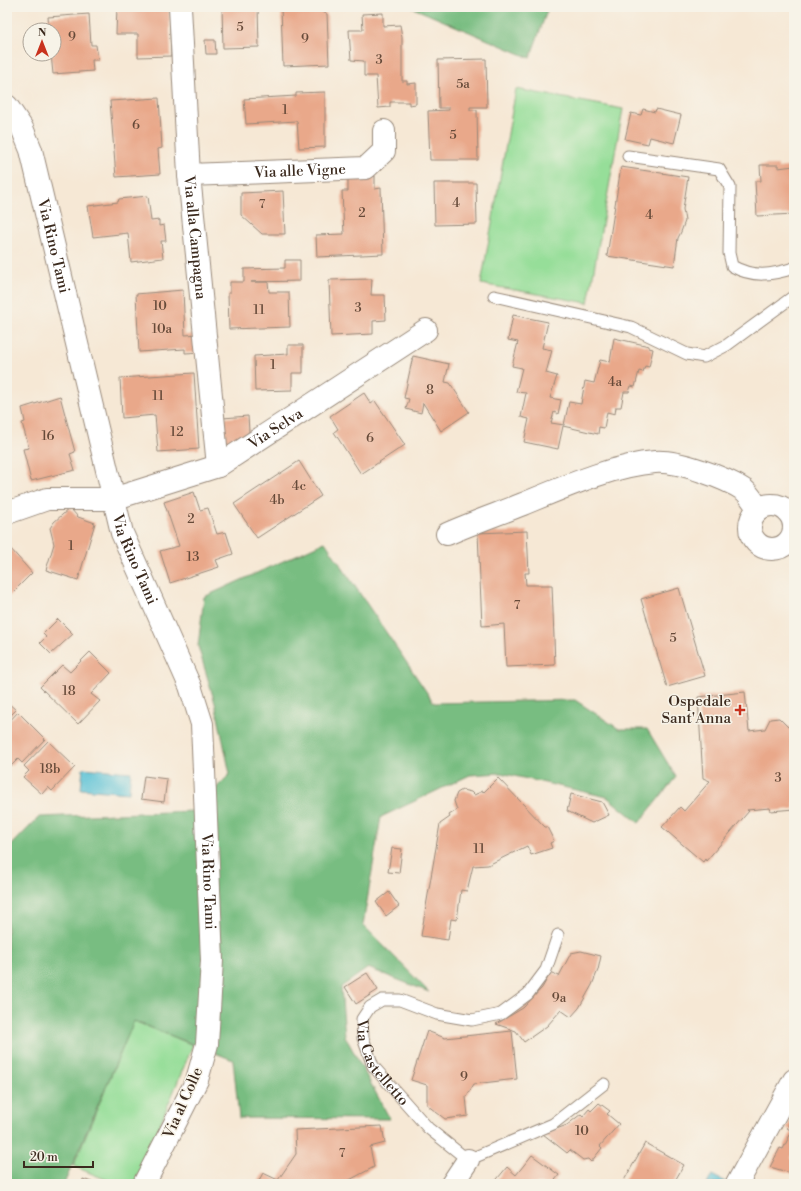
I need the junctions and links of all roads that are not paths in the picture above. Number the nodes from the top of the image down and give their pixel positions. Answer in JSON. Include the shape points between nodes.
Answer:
{"nodes":[{"id":1,"x":180,"y":7,"type":"edge"},
{"id":2,"x":7,"y":106,"type":"edge"},
{"id":3,"x":384,"y":130,"type":"dead end"},
{"id":4,"x":628,"y":156,"type":"dead end"},
{"id":5,"x":189,"y":175,"type":"junction"},
{"id":6,"x":794,"y":268,"type":"edge"},
{"id":7,"x":494,"y":296,"type":"dead end"},
{"id":8,"x":794,"y":296,"type":"edge"},
{"id":9,"x":426,"y":330,"type":"dead end"},
{"id":10,"x":218,"y":466,"type":"junction"},
{"id":11,"x":113,"y":498,"type":"junction"},
{"id":12,"x":759,"y":509,"type":"junction"},
{"id":13,"x":7,"y":513,"type":"edge"},
{"id":14,"x":794,"y":525,"type":"edge"},
{"id":15,"x":447,"y":534,"type":"dead end"},
{"id":16,"x":558,"y":935,"type":"dead end"},
{"id":17,"x":210,"y":1018,"type":"joint"},
{"id":18,"x":794,"y":1080,"type":"edge"},
{"id":19,"x":604,"y":1084,"type":"dead end"},
{"id":20,"x":468,"y":1160,"type":"junction"},
{"id":21,"x":144,"y":1184,"type":"edge"},
{"id":22,"x":452,"y":1184,"type":"edge"},
{"id":23,"x":738,"y":1184,"type":"edge"}],
"edges":[{"from":1,"to":5,"type":"street","name":"Via alla Campagna"},
{"from":2,"to":11,"type":"street","name":"Via Rino Tami","via":[[22,128],[31,150]]},
{"from":3,"to":5,"type":"street","name":"Via alle Vigne","via":[[384,151],[366,168]]},
{"from":4,"to":6,"type":"lane","via":[[719,169],[730,186],[728,253],[732,266],[744,273],[774,275]]},
{"from":5,"to":10,"type":"street","name":"Via alla Campagna"},
{"from":7,"to":8,"type":"lane","via":[[631,328],[687,354],[704,357],[727,345]]},
{"from":9,"to":10,"type":"street","name":"Via Selva"},
{"from":10,"to":11,"type":"street","name":"Via Selva"},
{"from":11,"to":13,"type":"street","name":"Via Selva","via":[[47,499]]},
{"from":11,"to":17,"type":"street","name":"Via Rino Tami","via":[[122,533],[190,686],[202,724],[212,960]]},
{"from":12,"to":14,"type":"street","via":[[771,505],[778,506],[789,513]]},
{"from":12,"to":14,"type":"street","via":[[751,520],[751,532],[764,547],[778,548],[785,544],[790,539]]},
{"from":12,"to":15,"type":"street","via":[[751,497],[736,486],[690,467],[673,462],[656,462],[634,464],[572,484]]},
{"from":16,"to":20,"type":"lane","name":"Via Castelletto","via":[[546,970],[528,994],[501,1014],[472,1020],[437,1014],[400,1000],[382,1000],[370,1007],[362,1019],[363,1038],[373,1066],[428,1128]]},
{"from":17,"to":21,"type":"street","name":"Via al Colle","via":[[207,1044],[196,1080]]},
{"from":18,"to":23,"type":"street"},
{"from":19,"to":20,"type":"lane","via":[[553,1124]]},
{"from":20,"to":22,"type":"street"}]}
